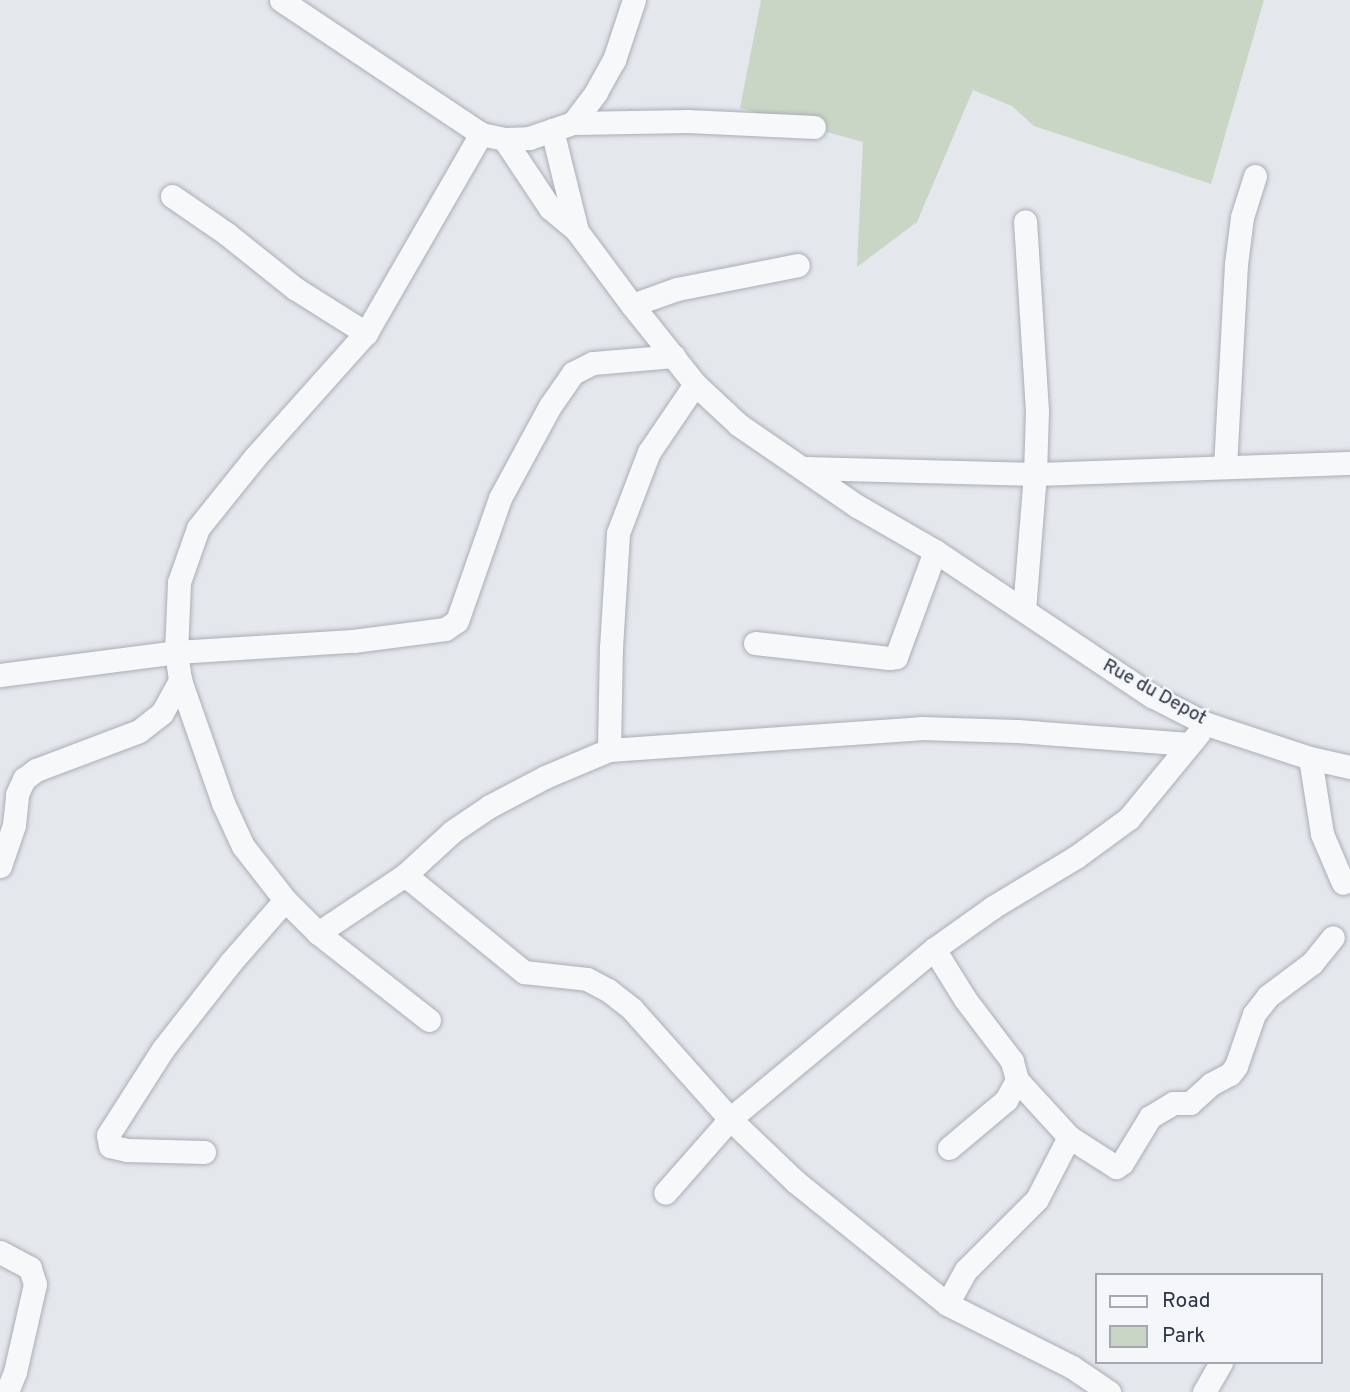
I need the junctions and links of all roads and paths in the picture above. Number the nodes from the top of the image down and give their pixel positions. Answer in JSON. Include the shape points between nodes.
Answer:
{"nodes":[{"id":1,"x":281,"y":0,"type":"edge"},
{"id":2,"x":634,"y":0,"type":"edge"},
{"id":3,"x":562,"y":127,"type":"junction"},
{"id":4,"x":814,"y":127,"type":"dead end"},
{"id":5,"x":481,"y":134,"type":"junction"},
{"id":6,"x":504,"y":139,"type":"junction"},
{"id":7,"x":1255,"y":176,"type":"dead end"},
{"id":8,"x":172,"y":196,"type":"dead end"},
{"id":9,"x":1025,"y":221,"type":"dead end"},
{"id":10,"x":577,"y":231,"type":"junction"},
{"id":11,"x":797,"y":265,"type":"dead end"},
{"id":12,"x":632,"y":305,"type":"junction"},
{"id":13,"x":366,"y":333,"type":"junction"},
{"id":14,"x":674,"y":356,"type":"junction"},
{"id":15,"x":695,"y":384,"type":"junction"},
{"id":16,"x":1350,"y":463,"type":"edge"},
{"id":17,"x":1225,"y":467,"type":"junction"},
{"id":18,"x":806,"y":468,"type":"junction"},
{"id":19,"x":1035,"y":474,"type":"junction"},
{"id":20,"x":935,"y":551,"type":"junction"},
{"id":21,"x":1024,"y":610,"type":"junction"},
{"id":22,"x":755,"y":643,"type":"dead end"},
{"id":23,"x":176,"y":652,"type":"junction"},
{"id":24,"x":0,"y":675,"type":"edge"},
{"id":25,"x":180,"y":680,"type":"junction"},
{"id":26,"x":1207,"y":724,"type":"junction"},
{"id":27,"x":1190,"y":744,"type":"junction"},
{"id":28,"x":609,"y":750,"type":"junction"},
{"id":29,"x":1310,"y":758,"type":"junction"},
{"id":30,"x":1350,"y":767,"type":"edge"},
{"id":31,"x":0,"y":866,"type":"edge"},
{"id":32,"x":405,"y":875,"type":"junction"},
{"id":33,"x":1343,"y":883,"type":"dead end"},
{"id":34,"x":285,"y":900,"type":"junction"},
{"id":35,"x":318,"y":933,"type":"junction"},
{"id":36,"x":1333,"y":937,"type":"dead end"},
{"id":37,"x":934,"y":950,"type":"junction"},
{"id":38,"x":429,"y":1020,"type":"dead end"},
{"id":39,"x":1017,"y":1080,"type":"junction"},
{"id":40,"x":730,"y":1119,"type":"junction"},
{"id":41,"x":1069,"y":1137,"type":"junction"},
{"id":42,"x":948,"y":1148,"type":"dead end"},
{"id":43,"x":205,"y":1152,"type":"dead end"},
{"id":44,"x":665,"y":1193,"type":"dead end"},
{"id":45,"x":0,"y":1252,"type":"edge"},
{"id":46,"x":947,"y":1304,"type":"junction"},
{"id":47,"x":1219,"y":1364,"type":"edge"},
{"id":48,"x":6,"y":1392,"type":"edge"},
{"id":49,"x":1108,"y":1392,"type":"edge"},
{"id":50,"x":1204,"y":1392,"type":"edge"}],
"edges":[{"from":1,"to":5,"type":"street"},
{"from":2,"to":3,"type":"street","via":[[614,60],[596,92]]},
{"from":3,"to":4,"type":"street","via":[[688,121]]},
{"from":3,"to":6,"type":"street","via":[[529,138]]},
{"from":3,"to":10,"type":"street"},
{"from":5,"to":6,"type":"street"},
{"from":5,"to":13,"type":"street"},
{"from":6,"to":10,"type":"street","via":[[551,208]]},
{"from":7,"to":17,"type":"street","via":[[1242,217],[1236,264]]},
{"from":8,"to":13,"type":"street","via":[[228,233],[296,289]]},
{"from":9,"to":19,"type":"street","via":[[1037,411]]},
{"from":10,"to":12,"type":"street","name":"Rue du Depot"},
{"from":11,"to":12,"type":"street","via":[[677,289]]},
{"from":12,"to":14,"type":"street","name":"Rue du Depot"},
{"from":13,"to":23,"type":"street","via":[[198,528],[179,582]]},
{"from":14,"to":15,"type":"street","name":"Rue du Depot"},
{"from":14,"to":23,"type":"street","via":[[593,363],[573,373],[499,498],[457,621],[445,629],[353,641]]},
{"from":15,"to":18,"type":"street","name":"Rue du Depot","via":[[739,425]]},
{"from":15,"to":28,"type":"street","via":[[649,453],[618,533]]},
{"from":16,"to":17,"type":"street"},
{"from":17,"to":19,"type":"street"},
{"from":18,"to":19,"type":"street"},
{"from":18,"to":20,"type":"street","name":"Rue du Depot","via":[[858,506]]},
{"from":19,"to":21,"type":"street"},
{"from":20,"to":21,"type":"street","name":"Rue du Depot"},
{"from":20,"to":22,"type":"street","via":[[895,657]]},
{"from":21,"to":26,"type":"street","name":"Rue du Depot","via":[[1152,696]]},
{"from":23,"to":24,"type":"street"},
{"from":23,"to":25,"type":"street"},
{"from":25,"to":31,"type":"street","via":[[162,713],[139,731],[36,770],[24,779]]},
{"from":25,"to":34,"type":"street","via":[[243,846]]},
{"from":26,"to":27,"type":"street"},
{"from":26,"to":29,"type":"street","name":"Rue du Depot"},
{"from":27,"to":28,"type":"street","via":[[920,728]]},
{"from":27,"to":37,"type":"street","via":[[1129,818]]},
{"from":28,"to":32,"type":"street","via":[[490,806],[453,831]]},
{"from":29,"to":30,"type":"street","name":"Rue du Depot"},
{"from":29,"to":33,"type":"street","via":[[1322,834]]},
{"from":32,"to":35,"type":"street"},
{"from":32,"to":40,"type":"street","via":[[524,972],[587,979],[608,990],[632,1009]]},
{"from":34,"to":35,"type":"street"},
{"from":34,"to":43,"type":"street","via":[[163,1049],[108,1135],[110,1146],[127,1150]]},
{"from":35,"to":38,"type":"street"},
{"from":36,"to":41,"type":"street","via":[[1254,1014],[1230,1074],[1190,1103],[1173,1103],[1150,1117],[1122,1163],[1109,1165]]},
{"from":37,"to":39,"type":"street","via":[[1013,1062]]},
{"from":37,"to":40,"type":"street"},
{"from":39,"to":41,"type":"street"},
{"from":39,"to":42,"type":"street","via":[[1006,1100]]},
{"from":40,"to":44,"type":"street"},
{"from":40,"to":46,"type":"street","via":[[796,1182]]},
{"from":41,"to":46,"type":"street","via":[[1037,1199],[966,1270]]},
{"from":45,"to":48,"type":"street","via":[[30,1268],[35,1284],[15,1372]]},
{"from":46,"to":49,"type":"street","via":[[1072,1367]]},
{"from":47,"to":50,"type":"street"}]}
